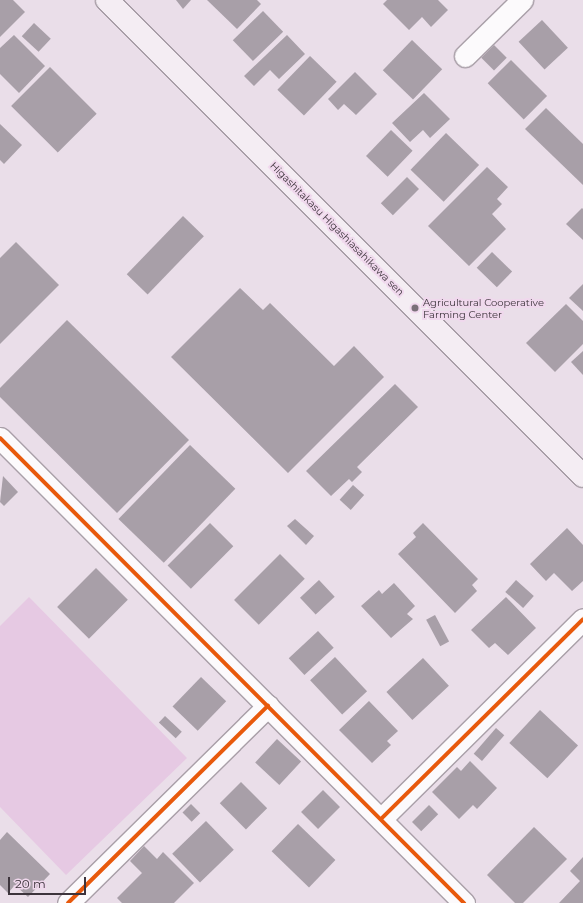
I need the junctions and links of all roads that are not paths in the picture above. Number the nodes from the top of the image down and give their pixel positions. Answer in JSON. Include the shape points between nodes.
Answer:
{"nodes":[{"id":1,"x":107,"y":0,"type":"edge"},
{"id":2,"x":522,"y":0,"type":"edge"},
{"id":3,"x":466,"y":56,"type":"dead end"},
{"id":4,"x":0,"y":438,"type":"edge"},
{"id":5,"x":583,"y":476,"type":"edge"},
{"id":6,"x":583,"y":619,"type":"edge"},
{"id":7,"x":268,"y":706,"type":"junction"},
{"id":8,"x":381,"y":819,"type":"junction"},
{"id":9,"x":68,"y":903,"type":"edge"},
{"id":10,"x":464,"y":903,"type":"edge"}],
"edges":[{"from":1,"to":5,"type":"main road","name":"Higashitakasu Higashiasahikawa sen"},
{"from":2,"to":3,"type":"street"},
{"from":4,"to":7,"type":"street"},
{"from":6,"to":8,"type":"street"},
{"from":7,"to":8,"type":"street"},
{"from":7,"to":9,"type":"street"},
{"from":8,"to":10,"type":"street"}]}
